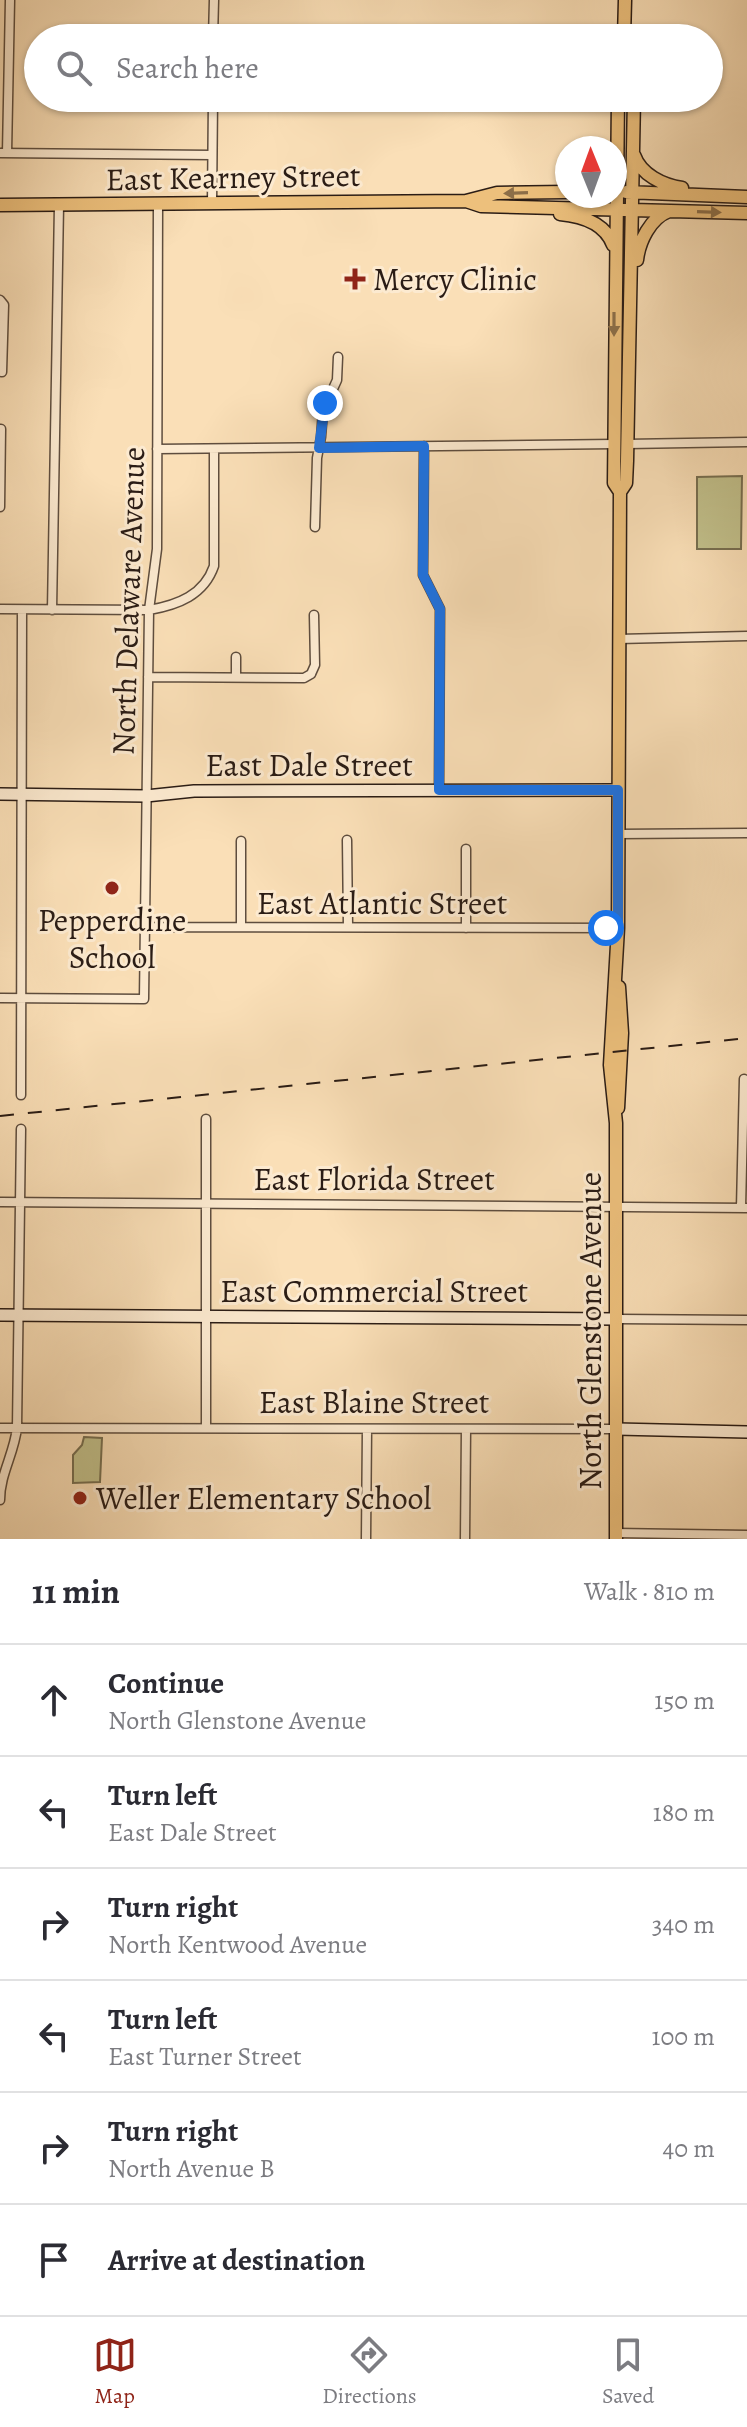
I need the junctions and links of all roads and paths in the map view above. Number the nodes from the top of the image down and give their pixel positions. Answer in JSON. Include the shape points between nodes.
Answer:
{"nodes":[{"id":1,"x":10,"y":0,"type":"edge"},
{"id":2,"x":214,"y":0,"type":"edge"},
{"id":3,"x":625,"y":0,"type":"edge"},
{"id":4,"x":213,"y":24,"type":"edge"},
{"id":5,"x":625,"y":24,"type":"edge"},
{"id":6,"x":213,"y":112,"type":"edge"},
{"id":7,"x":618,"y":112,"type":"edge"},
{"id":8,"x":635,"y":112,"type":"edge"},
{"id":9,"x":617,"y":132,"type":"junction"},
{"id":10,"x":616,"y":136,"type":"edge"},
{"id":11,"x":617,"y":136,"type":"edge"},
{"id":12,"x":633,"y":152,"type":"junction"},
{"id":13,"x":3,"y":153,"type":"edge"},
{"id":14,"x":212,"y":155,"type":"junction"},
{"id":15,"x":555,"y":192,"type":"edge"},
{"id":16,"x":627,"y":192,"type":"edge"},
{"id":17,"x":632,"y":192,"type":"junction"},
{"id":18,"x":747,"y":194,"type":"edge"},
{"id":19,"x":466,"y":201,"type":"junction"},
{"id":20,"x":212,"y":204,"type":"junction"},
{"id":21,"x":0,"y":205,"type":"edge"},
{"id":22,"x":59,"y":205,"type":"junction"},
{"id":23,"x":158,"y":205,"type":"junction"},
{"id":24,"x":532,"y":206,"type":"junction"},
{"id":25,"x":555,"y":207,"type":"edge"},
{"id":26,"x":617,"y":208,"type":"edge"},
{"id":27,"x":627,"y":208,"type":"edge"},
{"id":28,"x":632,"y":208,"type":"junction"},
{"id":29,"x":672,"y":210,"type":"junction"},
{"id":30,"x":747,"y":213,"type":"edge"},
{"id":31,"x":615,"y":256,"type":"junction"},
{"id":32,"x":0,"y":300,"type":"edge"},
{"id":33,"x":2,"y":334,"type":"edge"},
{"id":34,"x":338,"y":357,"type":"dead end"},
{"id":35,"x":628,"y":362,"type":"junction"},
{"id":36,"x":2,"y":372,"type":"dead end"},
{"id":37,"x":1,"y":429,"type":"edge"},
{"id":38,"x":747,"y":442,"type":"edge"},
{"id":39,"x":621,"y":444,"type":"junction"},
{"id":40,"x":424,"y":446,"type":"junction"},
{"id":41,"x":319,"y":448,"type":"junction"},
{"id":42,"x":157,"y":449,"type":"junction"},
{"id":43,"x":214,"y":449,"type":"junction"},
{"id":44,"x":1,"y":474,"type":"edge"},
{"id":45,"x":0,"y":507,"type":"edge"},
{"id":46,"x":315,"y":527,"type":"dead end"},
{"id":47,"x":0,"y":609,"type":"edge"},
{"id":48,"x":22,"y":610,"type":"junction"},
{"id":49,"x":52,"y":610,"type":"junction"},
{"id":50,"x":149,"y":610,"type":"junction"},
{"id":51,"x":314,"y":615,"type":"dead end"},
{"id":52,"x":747,"y":636,"type":"edge"},
{"id":53,"x":618,"y":639,"type":"junction"},
{"id":54,"x":236,"y":657,"type":"dead end"},
{"id":55,"x":148,"y":677,"type":"junction"},
{"id":56,"x":236,"y":677,"type":"junction"},
{"id":57,"x":439,"y":790,"type":"junction"},
{"id":58,"x":618,"y":790,"type":"junction"},
{"id":59,"x":0,"y":794,"type":"edge"},
{"id":60,"x":21,"y":795,"type":"junction"},
{"id":61,"x":146,"y":796,"type":"junction"},
{"id":62,"x":747,"y":833,"type":"edge"},
{"id":63,"x":618,"y":834,"type":"junction"},
{"id":64,"x":347,"y":840,"type":"dead end"},
{"id":65,"x":241,"y":841,"type":"dead end"},
{"id":66,"x":466,"y":849,"type":"dead end"},
{"id":67,"x":241,"y":926,"type":"junction"},
{"id":68,"x":348,"y":926,"type":"junction"},
{"id":69,"x":145,"y":927,"type":"junction"},
{"id":70,"x":466,"y":928,"type":"junction"},
{"id":71,"x":618,"y":928,"type":"junction"},
{"id":72,"x":0,"y":998,"type":"edge"},
{"id":73,"x":22,"y":998,"type":"junction"},
{"id":74,"x":744,"y":1079,"type":"dead end"},
{"id":75,"x":21,"y":1095,"type":"dead end"},
{"id":76,"x":206,"y":1119,"type":"dead end"},
{"id":77,"x":21,"y":1129,"type":"dead end"},
{"id":78,"x":0,"y":1202,"type":"edge"},
{"id":79,"x":20,"y":1202,"type":"junction"},
{"id":80,"x":204,"y":1202,"type":"junction"},
{"id":81,"x":617,"y":1205,"type":"junction"},
{"id":82,"x":744,"y":1208,"type":"edge"},
{"id":83,"x":0,"y":1315,"type":"edge"},
{"id":84,"x":20,"y":1316,"type":"junction"},
{"id":85,"x":205,"y":1316,"type":"junction"},
{"id":86,"x":618,"y":1319,"type":"junction"},
{"id":87,"x":747,"y":1320,"type":"edge"},
{"id":88,"x":206,"y":1427,"type":"junction"},
{"id":89,"x":0,"y":1428,"type":"edge"},
{"id":90,"x":17,"y":1428,"type":"junction"},
{"id":91,"x":367,"y":1429,"type":"junction"},
{"id":92,"x":466,"y":1429,"type":"junction"},
{"id":93,"x":617,"y":1429,"type":"junction"},
{"id":94,"x":747,"y":1432,"type":"edge"},
{"id":95,"x":0,"y":1500,"type":"edge"},
{"id":96,"x":747,"y":1535,"type":"edge"},
{"id":97,"x":616,"y":1536,"type":"edge"},
{"id":98,"x":366,"y":1539,"type":"edge"},
{"id":99,"x":465,"y":1539,"type":"edge"}],
"edges":[{"from":1,"to":13,"type":"street"},
{"from":2,"to":4,"type":"street"},
{"from":3,"to":5,"type":"main road"},
{"from":6,"to":14,"type":"street"},
{"from":7,"to":9,"type":"main road"},
{"from":8,"to":12,"type":"main road","name":"North Glenstone Avenue"},
{"from":9,"to":10,"type":"main road"},
{"from":9,"to":11,"type":"main road"},
{"from":12,"to":17,"type":"main road","name":"North Glenstone Avenue"},
{"from":12,"to":18,"type":"main road","via":[[642,169],[672,187]]},
{"from":13,"to":14,"type":"street"},
{"from":14,"to":20,"type":"street"},
{"from":15,"to":19,"type":"main road","name":"East Kearney Street","one_way":true,"via":[[497,193]]},
{"from":16,"to":17,"type":"main road"},
{"from":17,"to":18,"type":"main road"},
{"from":17,"to":28,"type":"main road","name":"North Glenstone Avenue"},
{"from":19,"to":20,"type":"main road","name":"East Kearney Street"},
{"from":19,"to":24,"type":"main road","name":"East Kearney Street"},
{"from":20,"to":23,"type":"main road","name":"East Kearney Street"},
{"from":21,"to":22,"type":"main road","name":"East Kearney Street"},
{"from":22,"to":23,"type":"main road","name":"East Kearney Street"},
{"from":22,"to":49,"type":"street"},
{"from":23,"to":42,"type":"street","name":"North Delaware Avenue"},
{"from":24,"to":25,"type":"main road","name":"East Kearney Street"},
{"from":24,"to":31,"type":"main road","via":[[597,224],[610,236]]},
{"from":26,"to":31,"type":"main road"},
{"from":27,"to":28,"type":"main road","name":"East Kearney Street"},
{"from":28,"to":29,"type":"main road","name":"East Kearney Street"},
{"from":28,"to":35,"type":"main road","name":"North Glenstone Avenue"},
{"from":29,"to":30,"type":"main road","name":"East Kearney Street","one_way":true},
{"from":29,"to":35,"type":"main road","via":[[655,219],[638,251],[635,332]]},
{"from":31,"to":39,"type":"main road","one_way":true,"via":[[614,391],[620,399]]},
{"from":32,"to":33,"type":"street"},
{"from":33,"to":36,"type":"street"},
{"from":34,"to":41,"type":"street","via":[[338,375],[323,407]]},
{"from":35,"to":39,"type":"main road","name":"North Glenstone Avenue"},
{"from":37,"to":44,"type":"street"},
{"from":38,"to":39,"type":"street"},
{"from":39,"to":40,"type":"street"},
{"from":39,"to":53,"type":"main road","name":"North Glenstone Avenue","via":[[614,483],[623,488]]},
{"from":40,"to":41,"type":"street"},
{"from":40,"to":57,"type":"street","via":[[423,575],[440,609]]},
{"from":41,"to":43,"type":"street"},
{"from":41,"to":46,"type":"street"},
{"from":42,"to":43,"type":"street"},
{"from":42,"to":50,"type":"street","name":"North Delaware Avenue","via":[[157,549]]},
{"from":43,"to":50,"type":"street","via":[[215,547],[210,578],[188,599]]},
{"from":44,"to":45,"type":"street"},
{"from":47,"to":48,"type":"street"},
{"from":48,"to":49,"type":"street"},
{"from":48,"to":60,"type":"street"},
{"from":49,"to":50,"type":"street"},
{"from":50,"to":55,"type":"street","name":"North Delaware Avenue"},
{"from":51,"to":56,"type":"street","via":[[314,677]]},
{"from":52,"to":53,"type":"street"},
{"from":53,"to":58,"type":"main road","name":"North Glenstone Avenue"},
{"from":54,"to":56,"type":"street"},
{"from":55,"to":56,"type":"street"},
{"from":55,"to":61,"type":"street","name":"North Delaware Avenue"},
{"from":57,"to":58,"type":"street","name":"East Dale Street"},
{"from":57,"to":61,"type":"street","name":"East Dale Street","via":[[194,791]]},
{"from":58,"to":63,"type":"main road","name":"North Glenstone Avenue"},
{"from":59,"to":60,"type":"street","name":"East Dale Street"},
{"from":60,"to":61,"type":"street","name":"East Dale Street"},
{"from":60,"to":73,"type":"street"},
{"from":61,"to":69,"type":"street","name":"North Delaware Avenue"},
{"from":62,"to":63,"type":"street"},
{"from":63,"to":71,"type":"main road","name":"North Glenstone Avenue"},
{"from":64,"to":68,"type":"street"},
{"from":65,"to":67,"type":"street"},
{"from":66,"to":70,"type":"street"},
{"from":67,"to":68,"type":"street","name":"East Atlantic Street"},
{"from":67,"to":69,"type":"street","name":"East Atlantic Street"},
{"from":68,"to":70,"type":"street","name":"East Atlantic Street"},
{"from":69,"to":73,"type":"street","name":"North Delaware Avenue","via":[[144,999]]},
{"from":70,"to":71,"type":"street","name":"East Atlantic Street"},
{"from":71,"to":81,"type":"main road","name":"North Glenstone Avenue","via":[[622,1044]]},
{"from":72,"to":73,"type":"street"},
{"from":73,"to":75,"type":"street"},
{"from":74,"to":82,"type":"street"},
{"from":76,"to":80,"type":"street"},
{"from":77,"to":79,"type":"street"},
{"from":78,"to":79,"type":"street","name":"East Florida Street"},
{"from":79,"to":80,"type":"street","name":"East Florida Street"},
{"from":79,"to":84,"type":"street"},
{"from":80,"to":81,"type":"street","name":"East Florida Street"},
{"from":80,"to":85,"type":"street"},
{"from":81,"to":82,"type":"street","name":"East Florida Street"},
{"from":81,"to":86,"type":"main road","name":"North Glenstone Avenue"},
{"from":83,"to":84,"type":"street","name":"East Commercial Street"},
{"from":84,"to":85,"type":"street","name":"East Commercial Street"},
{"from":84,"to":90,"type":"street"},
{"from":85,"to":86,"type":"street","name":"East Commercial Street"},
{"from":85,"to":88,"type":"street"},
{"from":86,"to":87,"type":"street","name":"East Commercial Street"},
{"from":86,"to":93,"type":"main road","name":"North Glenstone Avenue"},
{"from":88,"to":90,"type":"street","name":"East Blaine Street"},
{"from":88,"to":91,"type":"street","name":"East Blaine Street"},
{"from":89,"to":90,"type":"street","name":"East Blaine Street"},
{"from":90,"to":95,"type":"street","via":[[15,1447],[2,1473]]},
{"from":91,"to":92,"type":"street","name":"East Blaine Street"},
{"from":91,"to":98,"type":"street"},
{"from":92,"to":93,"type":"street","name":"East Blaine Street"},
{"from":92,"to":99,"type":"street"},
{"from":93,"to":94,"type":"street","name":"East Blaine Street"},
{"from":93,"to":97,"type":"main road","name":"North Glenstone Avenue"},
{"from":96,"to":97,"type":"street"}]}
